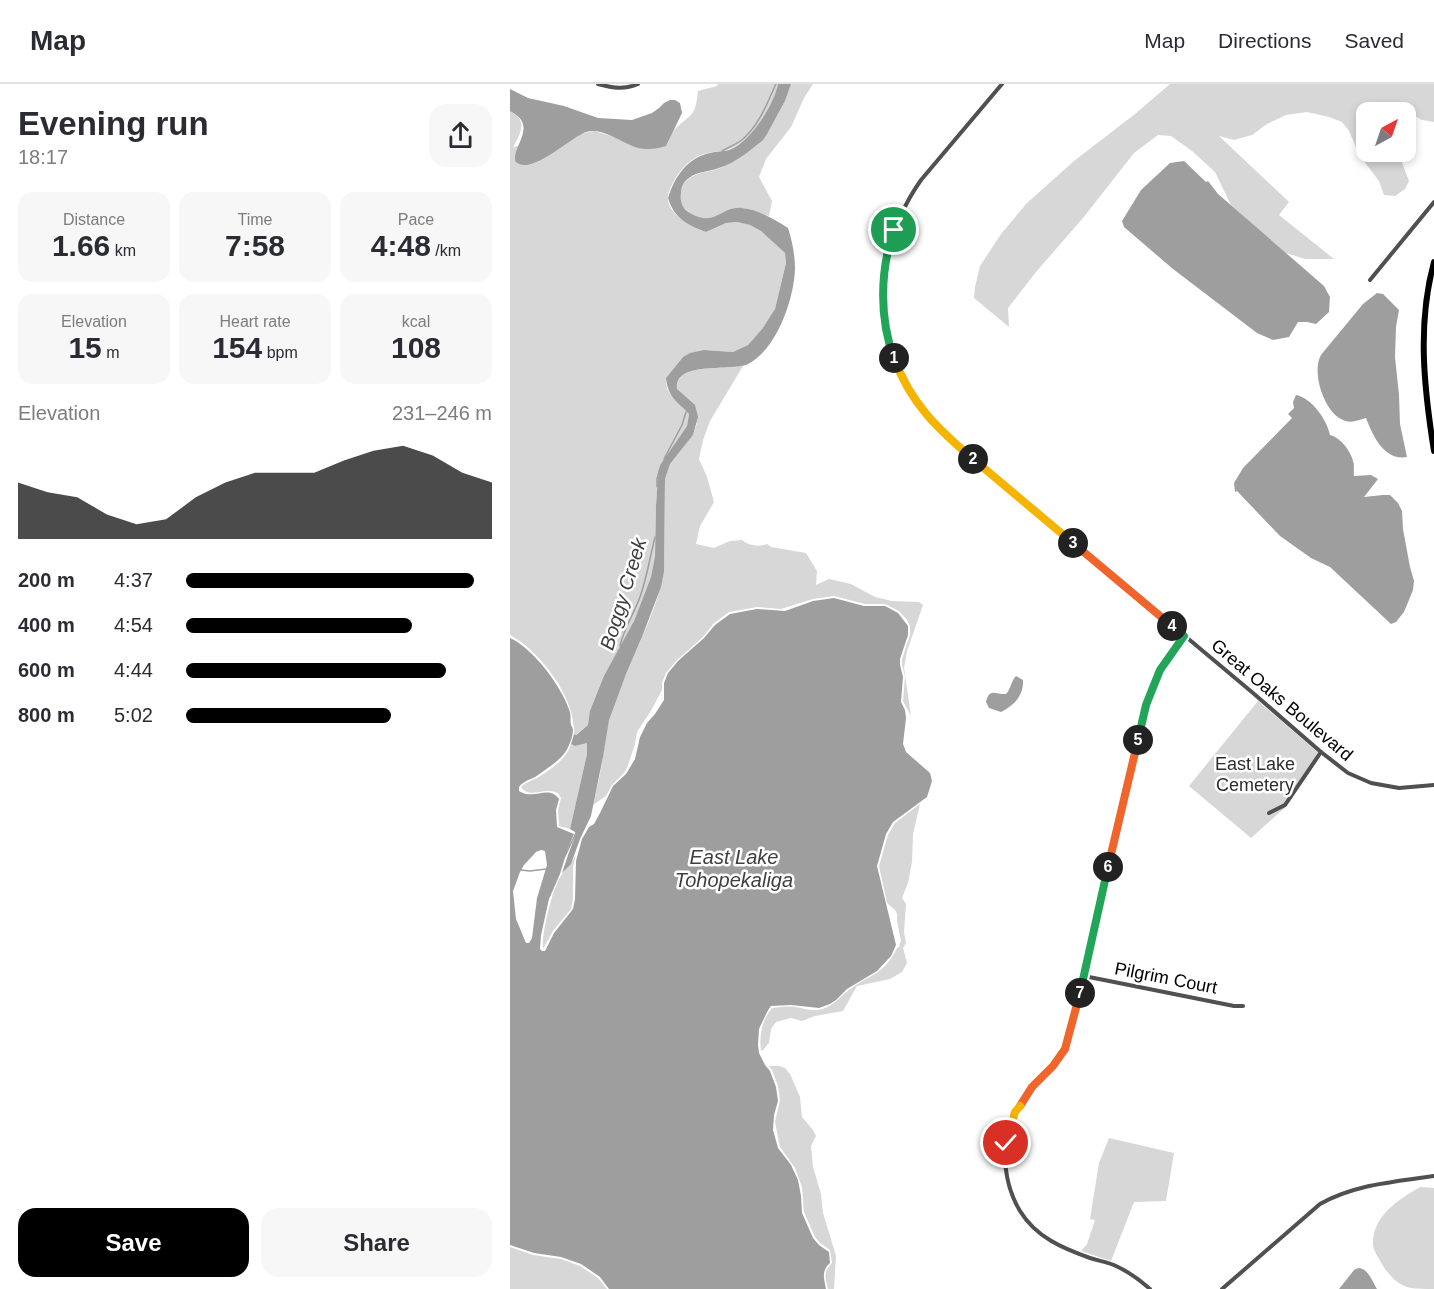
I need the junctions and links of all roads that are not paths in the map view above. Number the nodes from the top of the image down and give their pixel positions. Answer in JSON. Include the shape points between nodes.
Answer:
{"nodes":[{"id":1,"x":598,"y":84,"type":"edge"},
{"id":2,"x":638,"y":84,"type":"edge"},
{"id":3,"x":1002,"y":84,"type":"edge"},
{"id":4,"x":1434,"y":202,"type":"edge"},
{"id":5,"x":1434,"y":262,"type":"edge"},
{"id":6,"x":1370,"y":280,"type":"dead end"},
{"id":7,"x":1432,"y":420,"type":"edge"},
{"id":8,"x":1434,"y":451,"type":"edge"},
{"id":9,"x":1184,"y":636,"type":"junction"},
{"id":10,"x":1321,"y":752,"type":"junction"},
{"id":11,"x":1434,"y":785,"type":"edge"},
{"id":12,"x":1269,"y":813,"type":"dead end"},
{"id":13,"x":1084,"y":976,"type":"junction"},
{"id":14,"x":1243,"y":1006,"type":"dead end"},
{"id":15,"x":1434,"y":1176,"type":"edge"},
{"id":16,"x":1150,"y":1289,"type":"edge"},
{"id":17,"x":1222,"y":1289,"type":"edge"}],
"edges":[{"from":1,"to":2,"type":"street","via":[[620,89]]},
{"from":3,"to":9,"type":"street","name":"Great Oaks Boulevard","via":[[921,180],[898,219],[888,250],[884,288],[890,347],[916,402],[944,434]]},
{"from":4,"to":6,"type":"street"},
{"from":5,"to":7,"type":"main road","via":[[1424,341],[1425,389]]},
{"from":7,"to":8,"type":"main road"},
{"from":9,"to":10,"type":"street","name":"Great Oaks Boulevard"},
{"from":9,"to":13,"type":"street","via":[[1160,670],[1146,705]]},
{"from":10,"to":11,"type":"street","name":"Great Oaks Boulevard","via":[[1348,773],[1371,783],[1400,788]]},
{"from":10,"to":12,"type":"street","via":[[1285,805]]},
{"from":13,"to":14,"type":"street","name":"Pilgrim Court"},
{"from":13,"to":16,"type":"street","via":[[1065,1049],[1015,1112],[1006,1143],[1006,1172],[1020,1210],[1040,1234],[1135,1276]]},
{"from":15,"to":17,"type":"street","via":[[1335,1196],[1320,1204]]}]}
